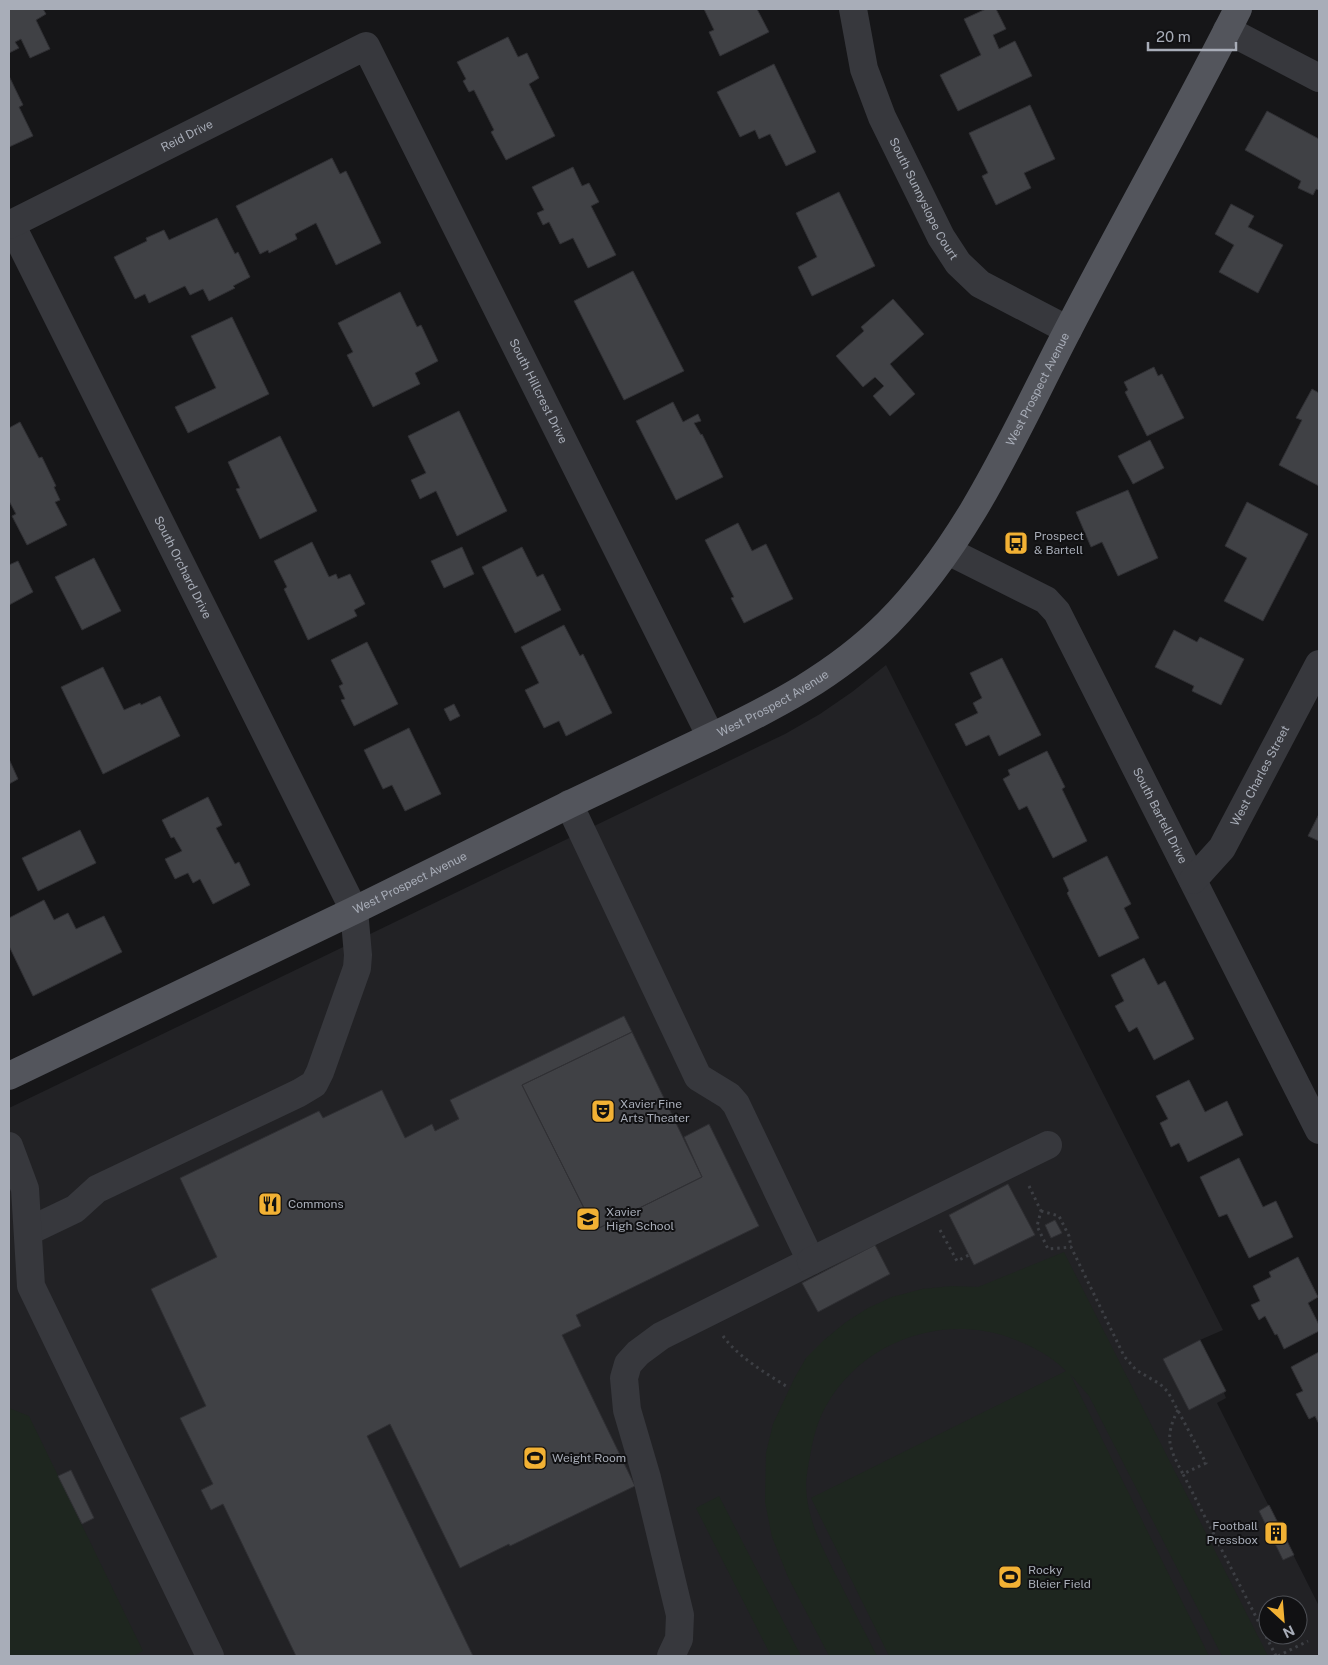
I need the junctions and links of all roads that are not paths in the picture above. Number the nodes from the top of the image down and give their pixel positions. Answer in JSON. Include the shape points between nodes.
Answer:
{"nodes":[{"id":1,"x":852,"y":9,"type":"edge"},
{"id":2,"x":1232,"y":20,"type":"edge"},
{"id":3,"x":366,"y":46,"type":"joint"},
{"id":4,"x":1319,"y":78,"type":"edge"},
{"id":5,"x":10,"y":224,"type":"edge"},
{"id":6,"x":1068,"y":330,"type":"junction"},
{"id":7,"x":948,"y":551,"type":"junction"},
{"id":8,"x":1319,"y":664,"type":"edge"},
{"id":9,"x":711,"y":737,"type":"junction"},
{"id":10,"x":569,"y":804,"type":"junction"},
{"id":11,"x":1193,"y":880,"type":"junction"},
{"id":12,"x":354,"y":910,"type":"junction"},
{"id":13,"x":9,"y":1076,"type":"edge"},
{"id":14,"x":1319,"y":1130,"type":"edge"},
{"id":15,"x":1048,"y":1145,"type":"dead end"},
{"id":16,"x":9,"y":1146,"type":"edge"},
{"id":17,"x":29,"y":1231,"type":"junction"},
{"id":18,"x":811,"y":1261,"type":"junction"},
{"id":19,"x":210,"y":1656,"type":"edge"},
{"id":20,"x":671,"y":1656,"type":"edge"}],
"edges":[{"from":1,"to":6,"type":"street","name":"South Sunnyslope Court","via":[[864,69],[882,117],[941,237],[958,263],[980,284]]},
{"from":2,"to":4,"type":"street"},
{"from":2,"to":6,"type":"main road","name":"West Prospect Avenue"},
{"from":3,"to":5,"type":"street","name":"Reid Drive"},
{"from":3,"to":9,"type":"street","name":"South Hillcrest Drive"},
{"from":5,"to":12,"type":"street","name":"South Orchard Drive"},
{"from":6,"to":7,"type":"main road","name":"West Prospect Avenue","via":[[980,499]]},
{"from":7,"to":9,"type":"main road","name":"West Prospect Avenue","via":[[888,623],[856,652],[790,697]]},
{"from":7,"to":11,"type":"street","name":"South Bartell Drive","via":[[1039,596],[1057,612]]},
{"from":8,"to":11,"type":"street","name":"West Charles Street","via":[[1222,848]]},
{"from":9,"to":10,"type":"main road","name":"West Prospect Avenue"},
{"from":10,"to":12,"type":"main road","name":"West Prospect Avenue"},
{"from":10,"to":18,"type":"street","via":[[698,1077],[736,1104]]},
{"from":11,"to":14,"type":"street","name":"South Bartell Drive"},
{"from":12,"to":13,"type":"main road","name":"West Prospect Avenue"},
{"from":12,"to":17,"type":"street","via":[[357,968],[314,1084],[97,1189],[75,1209]]},
{"from":15,"to":18,"type":"street"},
{"from":16,"to":17,"type":"street","via":[[25,1188]]},
{"from":17,"to":19,"type":"street","via":[[32,1286]]},
{"from":18,"to":20,"type":"street","via":[[661,1336],[628,1364],[624,1378],[626,1410],[647,1478],[680,1615],[680,1639]]}]}
